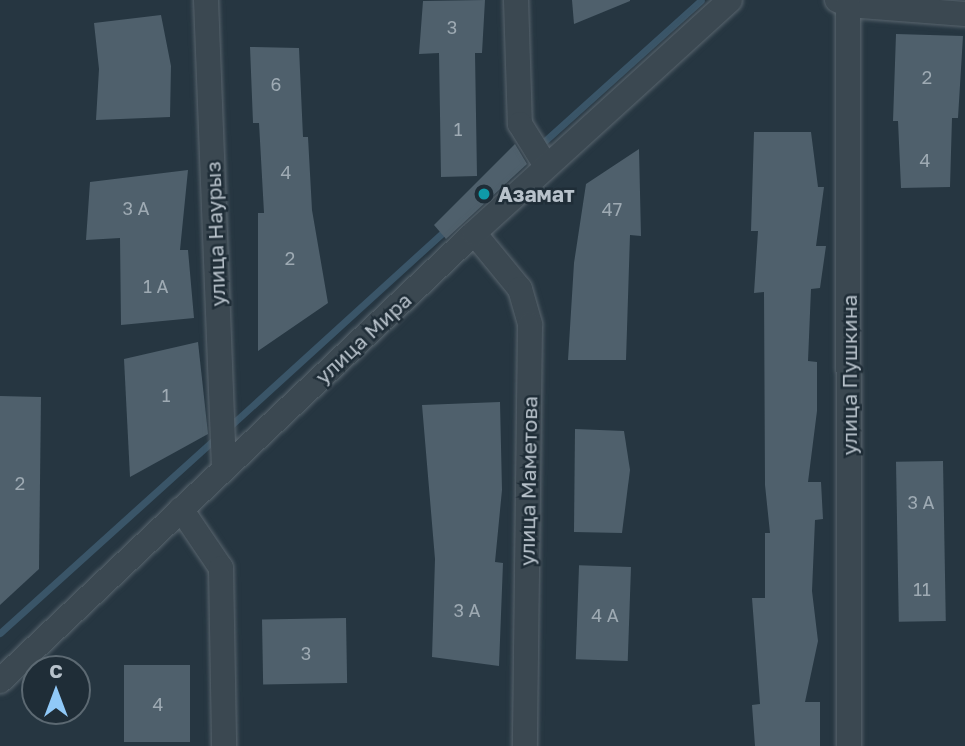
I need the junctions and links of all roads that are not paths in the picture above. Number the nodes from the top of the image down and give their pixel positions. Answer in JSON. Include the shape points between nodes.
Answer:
{"nodes":[{"id":1,"x":206,"y":0,"type":"edge"},
{"id":2,"x":516,"y":0,"type":"edge"},
{"id":3,"x":730,"y":0,"type":"edge"},
{"id":4,"x":843,"y":2,"type":"edge"},
{"id":5,"x":965,"y":14,"type":"edge"},
{"id":6,"x":546,"y":166,"type":"junction"},
{"id":7,"x":474,"y":233,"type":"junction"},
{"id":8,"x":224,"y":468,"type":"junction"},
{"id":9,"x":181,"y":509,"type":"junction"},
{"id":10,"x":0,"y":681,"type":"edge"},
{"id":11,"x":224,"y":746,"type":"edge"},
{"id":12,"x":526,"y":746,"type":"edge"},
{"id":13,"x":849,"y":746,"type":"edge"}],
"edges":[{"from":1,"to":8,"type":"street","name":"улица Наурыз"},
{"from":2,"to":6,"type":"street","via":[[520,124]]},
{"from":3,"to":6,"type":"street","name":"улица Мира"},
{"from":4,"to":5,"type":"street"},
{"from":4,"to":13,"type":"street","name":"улица Пушкина"},
{"from":6,"to":7,"type":"street","name":"улица Мира"},
{"from":7,"to":8,"type":"street","name":"улица Мира"},
{"from":7,"to":12,"type":"street","name":"улица Маметова","via":[[520,289],[530,324]]},
{"from":8,"to":9,"type":"street","name":"улица Мира"},
{"from":9,"to":10,"type":"street","name":"улица Мира"},
{"from":9,"to":11,"type":"street","via":[[221,568]]}]}
